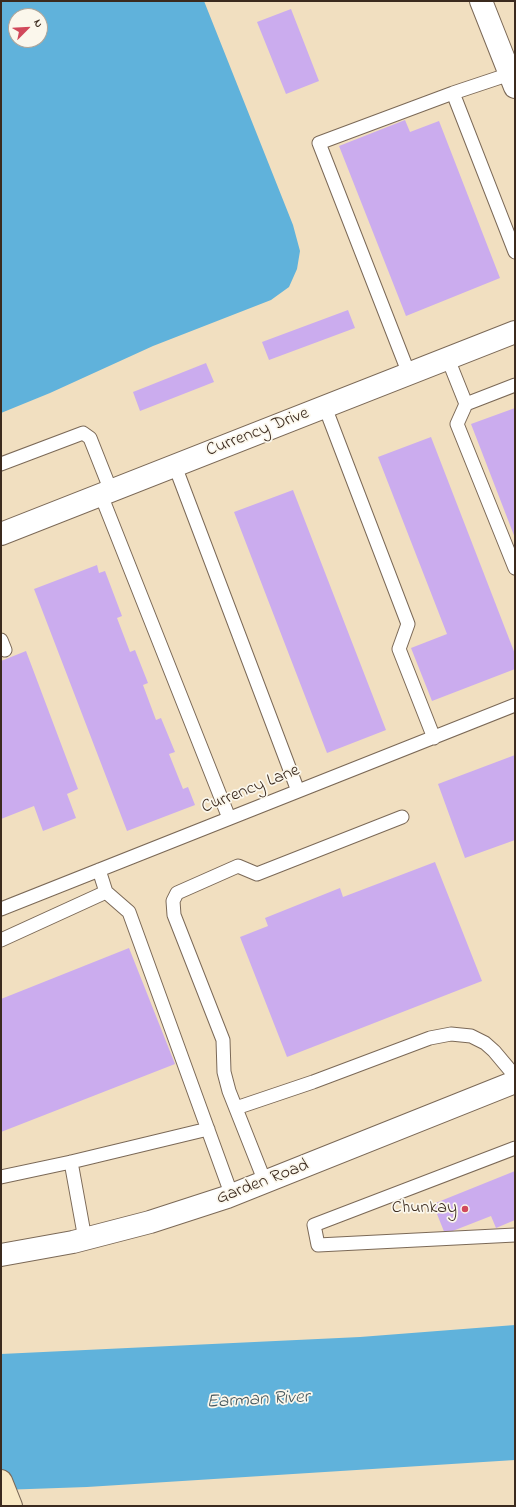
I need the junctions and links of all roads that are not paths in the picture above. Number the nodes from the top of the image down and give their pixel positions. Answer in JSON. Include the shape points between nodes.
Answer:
{"nodes":[{"id":1,"x":481,"y":1,"type":"edge"},
{"id":2,"x":512,"y":81,"type":"edge"},
{"id":3,"x":453,"y":93,"type":"junction"},
{"id":4,"x":515,"y":252,"type":"edge"},
{"id":5,"x":515,"y":332,"type":"edge"},
{"id":6,"x":448,"y":359,"type":"junction"},
{"id":7,"x":409,"y":374,"type":"junction"},
{"id":8,"x":515,"y":385,"type":"edge"},
{"id":9,"x":466,"y":404,"type":"junction"},
{"id":10,"x":325,"y":407,"type":"junction"},
{"id":11,"x":1,"y":464,"type":"edge"},
{"id":12,"x":175,"y":466,"type":"junction"},
{"id":13,"x":106,"y":493,"type":"junction"},
{"id":14,"x":1,"y":534,"type":"edge"},
{"id":15,"x":515,"y":568,"type":"edge"},
{"id":16,"x":515,"y":705,"type":"edge"},
{"id":17,"x":434,"y":738,"type":"junction"},
{"id":18,"x":298,"y":791,"type":"junction"},
{"id":19,"x":402,"y":817,"type":"dead end"},
{"id":20,"x":229,"y":818,"type":"junction"},
{"id":21,"x":99,"y":870,"type":"junction"},
{"id":22,"x":106,"y":892,"type":"junction"},
{"id":23,"x":1,"y":909,"type":"edge"},
{"id":24,"x":1,"y":940,"type":"edge"},
{"id":25,"x":515,"y":1076,"type":"edge"},
{"id":26,"x":515,"y":1082,"type":"edge"},
{"id":27,"x":236,"y":1108,"type":"junction"},
{"id":28,"x":208,"y":1129,"type":"junction"},
{"id":29,"x":515,"y":1148,"type":"edge"},
{"id":30,"x":71,"y":1162,"type":"junction"},
{"id":31,"x":1,"y":1178,"type":"edge"},
{"id":32,"x":265,"y":1182,"type":"junction"},
{"id":33,"x":232,"y":1196,"type":"junction"},
{"id":34,"x":515,"y":1235,"type":"edge"},
{"id":35,"x":85,"y":1239,"type":"junction"},
{"id":36,"x":1,"y":1255,"type":"edge"}],
"edges":[{"from":1,"to":2,"type":"street"},
{"from":2,"to":3,"type":"lane"},
{"from":3,"to":4,"type":"lane"},
{"from":3,"to":7,"type":"lane","via":[[320,143]]},
{"from":5,"to":6,"type":"street","name":"Currency Drive"},
{"from":6,"to":7,"type":"street","name":"Currency Drive"},
{"from":6,"to":9,"type":"lane"},
{"from":7,"to":10,"type":"street","name":"Currency Drive"},
{"from":8,"to":9,"type":"lane"},
{"from":9,"to":15,"type":"lane","via":[[457,424]]},
{"from":10,"to":12,"type":"street","name":"Currency Drive"},
{"from":10,"to":17,"type":"lane","via":[[408,624],[398,648]]},
{"from":11,"to":13,"type":"lane","via":[[83,433],[90,438]]},
{"from":12,"to":13,"type":"street","name":"Currency Drive"},
{"from":12,"to":18,"type":"lane"},
{"from":13,"to":14,"type":"street","name":"Currency Drive"},
{"from":13,"to":20,"type":"lane"},
{"from":16,"to":17,"type":"lane","name":"Currency Lane"},
{"from":17,"to":18,"type":"lane","name":"Currency Lane"},
{"from":18,"to":20,"type":"lane","name":"Currency Lane"},
{"from":19,"to":27,"type":"lane","via":[[257,874],[238,866],[177,892],[173,901],[174,915],[223,1040],[224,1072]]},
{"from":20,"to":21,"type":"lane","name":"Currency Lane"},
{"from":21,"to":22,"type":"lane"},
{"from":21,"to":23,"type":"lane","name":"Currency Lane"},
{"from":22,"to":24,"type":"lane"},
{"from":22,"to":28,"type":"lane","via":[[129,912]]},
{"from":25,"to":27,"type":"lane","via":[[485,1043],[471,1036],[451,1034],[430,1038]]},
{"from":26,"to":32,"type":"street","name":"Garden Road"},
{"from":27,"to":32,"type":"lane"},
{"from":28,"to":30,"type":"lane"},
{"from":28,"to":33,"type":"lane"},
{"from":29,"to":34,"type":"lane","via":[[314,1224],[318,1246]]},
{"from":30,"to":31,"type":"lane"},
{"from":30,"to":35,"type":"lane"},
{"from":32,"to":33,"type":"street","name":"Garden Road"},
{"from":33,"to":35,"type":"street","name":"Garden Road"},
{"from":35,"to":36,"type":"street","name":"Garden Road"}]}
